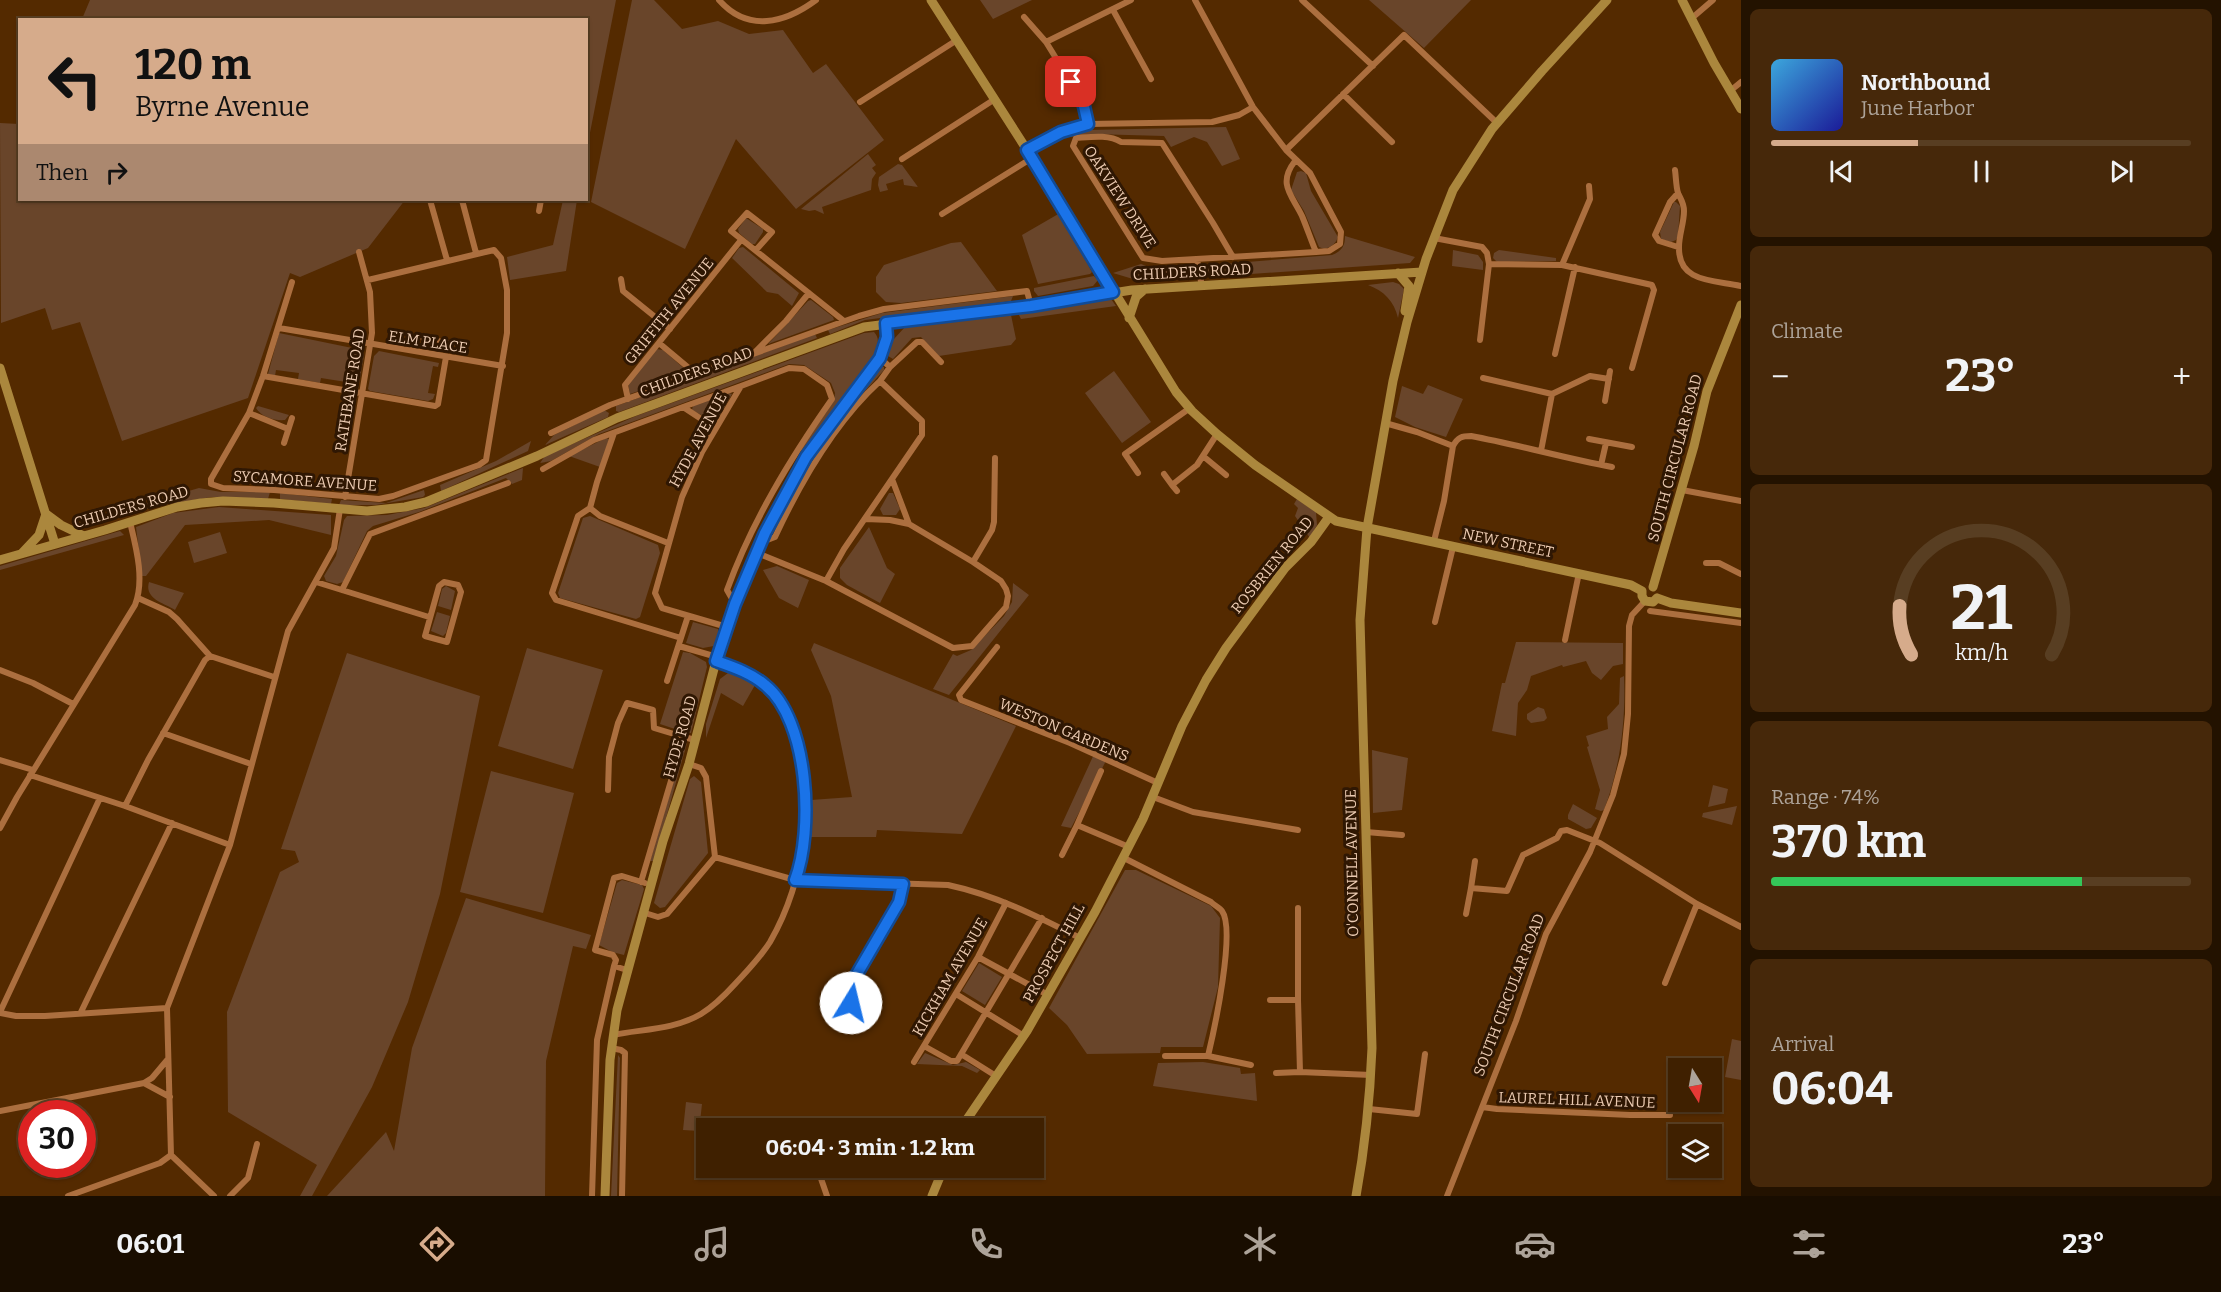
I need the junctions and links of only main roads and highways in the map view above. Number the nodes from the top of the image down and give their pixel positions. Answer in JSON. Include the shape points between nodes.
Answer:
{"nodes":[{"id":1,"x":931,"y":0,"type":"edge"},
{"id":2,"x":1607,"y":0,"type":"edge"},
{"id":3,"x":1682,"y":0,"type":"edge"},
{"id":4,"x":1741,"y":109,"type":"edge"},
{"id":5,"x":1422,"y":272,"type":"junction"},
{"id":6,"x":1398,"y":273,"type":"junction"},
{"id":7,"x":1145,"y":289,"type":"junction"},
{"id":8,"x":1113,"y":292,"type":"junction"},
{"id":9,"x":1741,"y":305,"type":"edge"},
{"id":10,"x":1129,"y":318,"type":"junction"},
{"id":11,"x":1407,"y":322,"type":"junction"},
{"id":12,"x":886,"y":323,"type":"junction"},
{"id":13,"x":0,"y":368,"type":"edge"},
{"id":14,"x":46,"y":514,"type":"junction"},
{"id":15,"x":1329,"y":516,"type":"junction"},
{"id":16,"x":1367,"y":528,"type":"junction"},
{"id":17,"x":84,"y":536,"type":"junction"},
{"id":18,"x":55,"y":544,"type":"junction"},
{"id":19,"x":22,"y":553,"type":"junction"},
{"id":20,"x":0,"y":560,"type":"edge"},
{"id":21,"x":1653,"y":587,"type":"junction"},
{"id":22,"x":1642,"y":591,"type":"junction"},
{"id":23,"x":1657,"y":598,"type":"junction"},
{"id":24,"x":1741,"y":613,"type":"edge"},
{"id":25,"x":1158,"y":783,"type":"joint"},
{"id":26,"x":968,"y":1118,"type":"edge"},
{"id":27,"x":939,"y":1178,"type":"edge"},
{"id":28,"x":605,"y":1196,"type":"edge"},
{"id":29,"x":932,"y":1196,"type":"edge"},
{"id":30,"x":1356,"y":1196,"type":"edge"}],
"edges":[{"from":1,"to":8,"type":"main road","name":"ROSBRIEN ROAD"},
{"from":2,"to":5,"type":"main road","via":[[1480,146],[1454,190]]},
{"from":3,"to":4,"type":"main road"},
{"from":5,"to":6,"type":"main road","name":"CHILDERS ROAD"},
{"from":5,"to":11,"type":"main road"},
{"from":6,"to":7,"type":"main road","name":"CHILDERS ROAD"},
{"from":6,"to":11,"type":"main road","via":[[1409,286]]},
{"from":7,"to":8,"type":"main road","name":"CHILDERS ROAD"},
{"from":7,"to":10,"type":"main road","via":[[1136,297]]},
{"from":8,"to":10,"type":"main road","name":"ROSBRIEN ROAD"},
{"from":8,"to":12,"type":"main road","name":"CHILDERS ROAD"},
{"from":9,"to":21,"type":"main road","name":"SOUTH CIRCULAR ROAD","via":[[1707,391]]},
{"from":10,"to":15,"type":"main road","name":"ROSBRIEN ROAD","via":[[1190,408],[1255,465]]},
{"from":11,"to":16,"type":"main road","name":"O'CONNELL AVENUE","via":[[1384,422]]},
{"from":12,"to":17,"type":"main road","name":"CHILDERS ROAD","via":[[864,327],[616,418],[537,456],[405,507],[367,511],[223,501],[177,507]]},
{"from":12,"to":28,"type":"main road","name":"HYDE ROAD","via":[[887,337],[880,358],[806,457],[763,538],[727,627],[663,841],[613,1035]]},
{"from":13,"to":14,"type":"main road"},
{"from":14,"to":17,"type":"main road"},
{"from":14,"to":18,"type":"main road"},
{"from":14,"to":19,"type":"main road","via":[[39,536]]},
{"from":15,"to":16,"type":"main road","name":"NEW STREET"},
{"from":15,"to":25,"type":"main road","name":"ROSBRIEN ROAD","via":[[1226,648],[1187,716]]},
{"from":16,"to":22,"type":"main road","name":"NEW STREET","via":[[1579,573]]},
{"from":16,"to":30,"type":"main road","name":"O'CONNELL AVENUE","via":[[1360,620],[1371,1075]]},
{"from":17,"to":18,"type":"main road","name":"CHILDERS ROAD"},
{"from":18,"to":19,"type":"main road","name":"CHILDERS ROAD"},
{"from":19,"to":20,"type":"main road","name":"CHILDERS ROAD"},
{"from":21,"to":22,"type":"main road"},
{"from":21,"to":23,"type":"main road"},
{"from":22,"to":23,"type":"main road","via":[[1645,601]]},
{"from":23,"to":24,"type":"main road"},
{"from":25,"to":26,"type":"main road","name":"PROSPECT HILL","via":[[1124,858],[1048,995]]},
{"from":27,"to":29,"type":"main road"}]}
